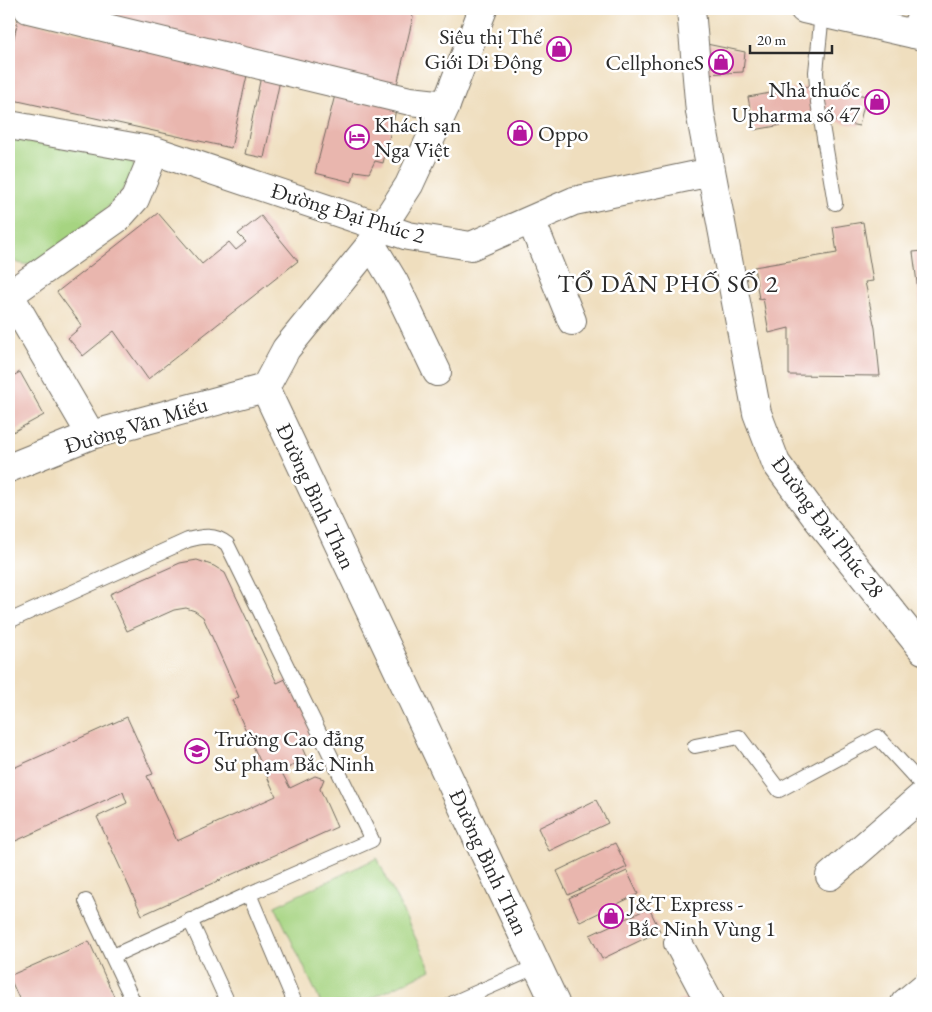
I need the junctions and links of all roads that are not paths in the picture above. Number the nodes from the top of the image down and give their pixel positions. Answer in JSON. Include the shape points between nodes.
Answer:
{"nodes":[{"id":1,"x":28,"y":9,"type":"edge"},
{"id":2,"x":483,"y":9,"type":"edge"},
{"id":3,"x":691,"y":9,"type":"edge"},
{"id":4,"x":813,"y":11,"type":"edge"},
{"id":5,"x":920,"y":27,"type":"edge"},
{"id":6,"x":446,"y":105,"type":"junction"},
{"id":7,"x":9,"y":125,"type":"edge"},
{"id":8,"x":155,"y":150,"type":"junction"},
{"id":9,"x":711,"y":172,"type":"junction"},
{"id":10,"x":835,"y":203,"type":"dead end"},
{"id":11,"x":531,"y":220,"type":"junction"},
{"id":12,"x":377,"y":236,"type":"junction"},
{"id":13,"x":9,"y":295,"type":"edge"},
{"id":14,"x":572,"y":321,"type":"dead end"},
{"id":15,"x":437,"y":372,"type":"dead end"},
{"id":16,"x":265,"y":388,"type":"junction"},
{"id":17,"x":91,"y":435,"type":"junction"},
{"id":18,"x":9,"y":468,"type":"edge"},
{"id":19,"x":9,"y":621,"type":"edge"},
{"id":20,"x":923,"y":650,"type":"edge"},
{"id":21,"x":695,"y":746,"type":"dead end"},
{"id":22,"x":923,"y":786,"type":"edge"},
{"id":23,"x":923,"y":795,"type":"edge"},
{"id":24,"x":830,"y":876,"type":"dead end"},
{"id":25,"x":249,"y":894,"type":"junction"},
{"id":26,"x":86,"y":901,"type":"dead end"},
{"id":27,"x":190,"y":920,"type":"junction"},
{"id":28,"x":678,"y":943,"type":"dead end"},
{"id":29,"x":113,"y":956,"type":"junction"},
{"id":30,"x":537,"y":966,"type":"junction"},
{"id":31,"x":134,"y":1003,"type":"edge"},
{"id":32,"x":228,"y":1003,"type":"edge"},
{"id":33,"x":295,"y":1003,"type":"edge"},
{"id":34,"x":454,"y":1003,"type":"edge"},
{"id":35,"x":555,"y":1003,"type":"edge"},
{"id":36,"x":710,"y":1003,"type":"edge"}],
"edges":[{"from":1,"to":6,"type":"street","via":[[410,101]]},
{"from":2,"to":6,"type":"street"},
{"from":3,"to":9,"type":"street","name":"Đường Đại Phúc 28","via":[[698,94]]},
{"from":4,"to":5,"type":"street"},
{"from":4,"to":10,"type":"lane","via":[[818,102]]},
{"from":6,"to":12,"type":"street","via":[[409,185]]},
{"from":7,"to":8,"type":"street","name":"Đường Đại Phúc 2"},
{"from":8,"to":12,"type":"street","name":"Đường Đại Phúc 2"},
{"from":8,"to":13,"type":"street","via":[[135,199],[118,218]]},
{"from":9,"to":11,"type":"street","name":"Đường Đại Phúc 2","via":[[574,201]]},
{"from":9,"to":20,"type":"street","name":"Đường Đại Phúc 28","via":[[764,438],[776,463],[815,516]]},
{"from":11,"to":12,"type":"street","name":"Đường Đại Phúc 2","via":[[471,246],[408,236]]},
{"from":11,"to":14,"type":"street"},
{"from":12,"to":15,"type":"street","via":[[394,282]]},
{"from":12,"to":16,"type":"street","via":[[286,350]]},
{"from":13,"to":17,"type":"street"},
{"from":16,"to":17,"type":"street","name":"Đường Văn Miếu"},
{"from":16,"to":30,"type":"street","name":"Đường Bình Than"},
{"from":17,"to":18,"type":"street","name":"Đường Văn Miếu"},
{"from":19,"to":25,"type":"lane","via":[[188,540],[212,537],[227,544],[372,840]]},
{"from":21,"to":22,"type":"lane","via":[[739,736],[779,790],[878,737]]},
{"from":23,"to":24,"type":"street"},
{"from":25,"to":27,"type":"lane"},
{"from":25,"to":33,"type":"lane"},
{"from":26,"to":29,"type":"lane"},
{"from":27,"to":29,"type":"lane"},
{"from":27,"to":32,"type":"lane"},
{"from":28,"to":36,"type":"street"},
{"from":29,"to":31,"type":"lane"},
{"from":30,"to":34,"type":"lane"},
{"from":30,"to":35,"type":"street","name":"Đường Bình Than"}]}
